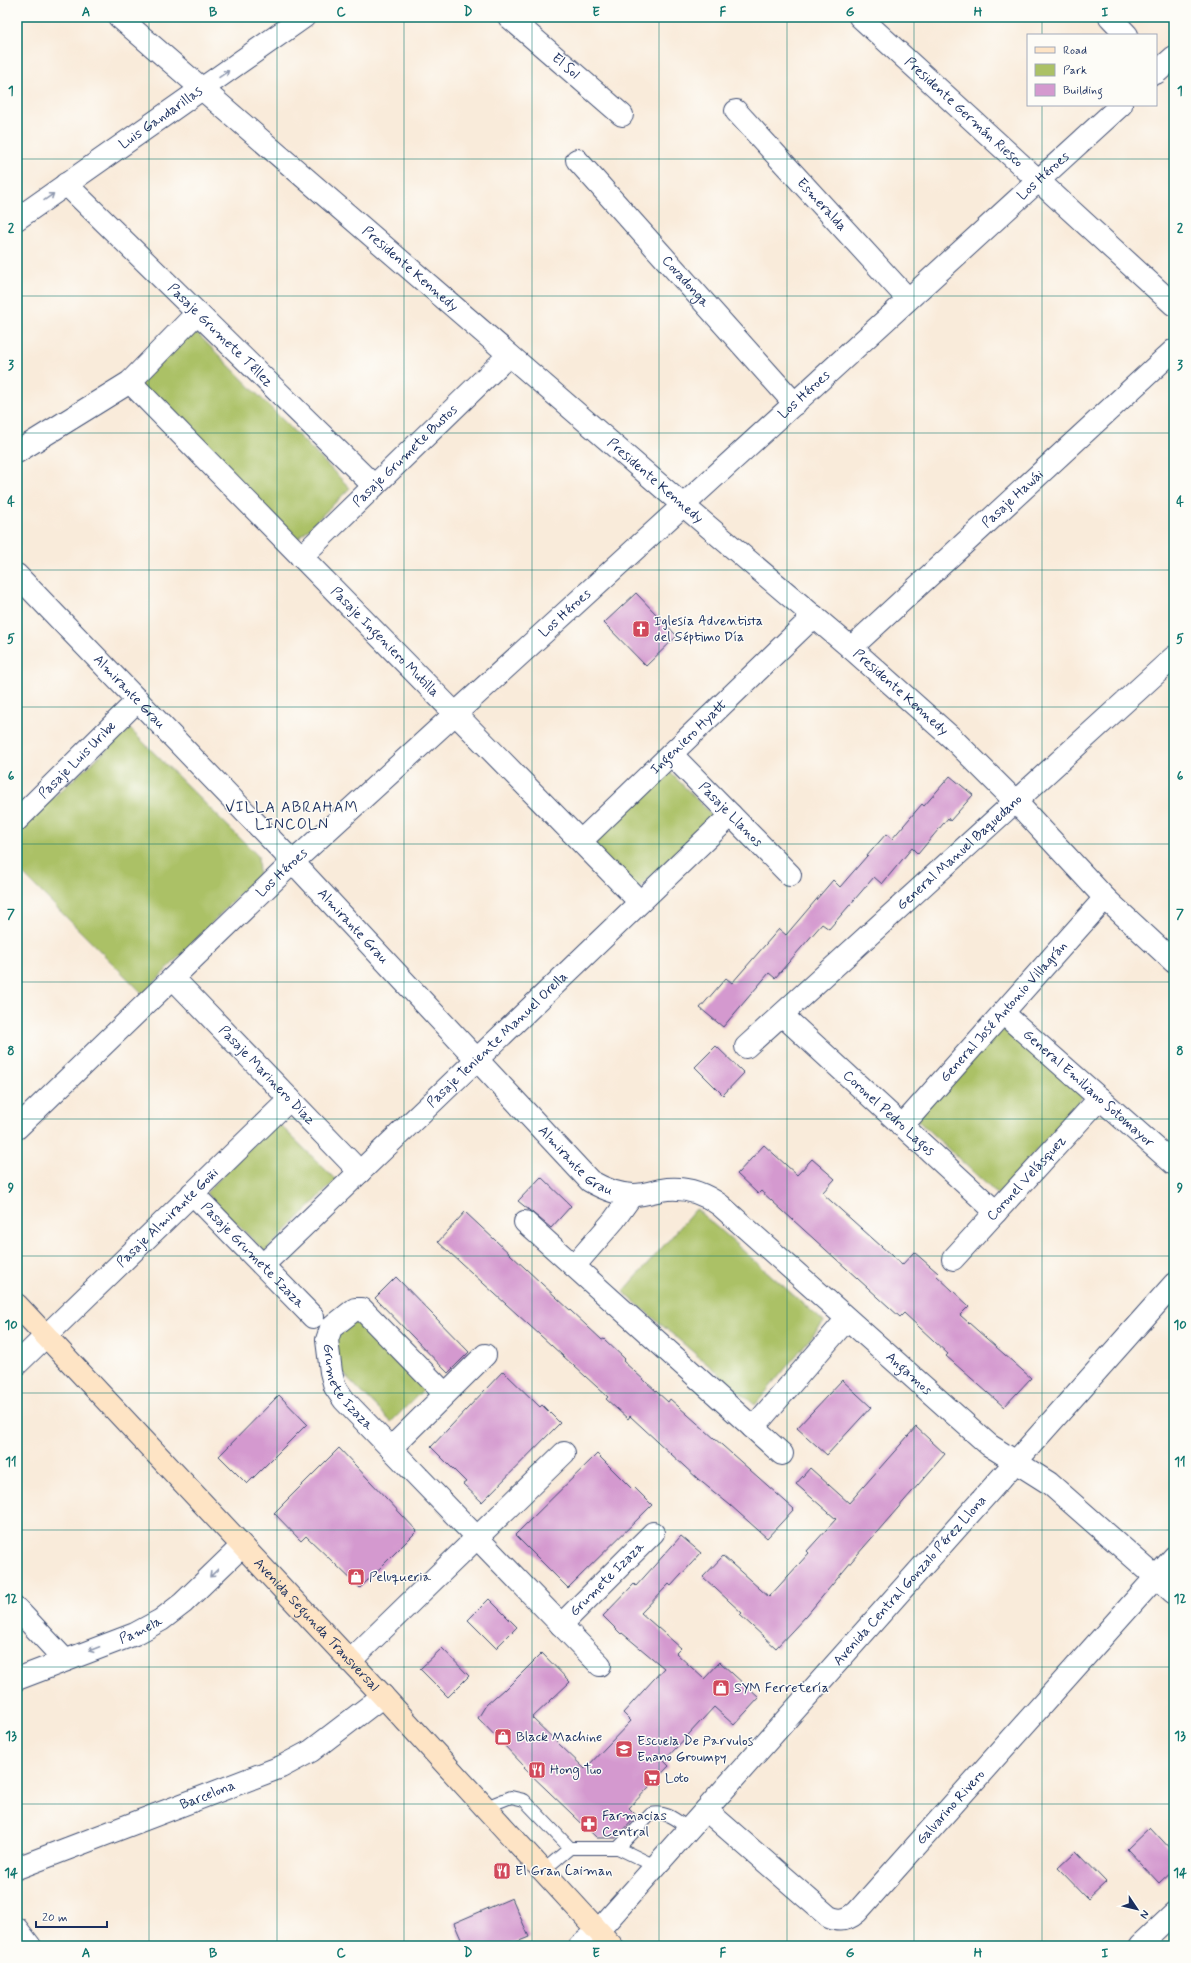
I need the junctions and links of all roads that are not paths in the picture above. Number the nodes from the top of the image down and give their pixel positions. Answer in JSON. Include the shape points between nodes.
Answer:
{"nodes":[{"id":1,"x":119,"y":17,"type":"edge"},
{"id":2,"x":304,"y":17,"type":"edge"},
{"id":3,"x":509,"y":17,"type":"edge"},
{"id":4,"x":860,"y":17,"type":"edge"},
{"id":5,"x":1110,"y":17,"type":"edge"},
{"id":6,"x":1126,"y":34,"type":"edge"},
{"id":7,"x":202,"y":89,"type":"junction"},
{"id":8,"x":1120,"y":106,"type":"edge"},
{"id":9,"x":736,"y":111,"type":"dead end"},
{"id":10,"x":622,"y":115,"type":"dead end"},
{"id":11,"x":577,"y":160,"type":"dead end"},
{"id":12,"x":1037,"y":181,"type":"junction"},
{"id":13,"x":66,"y":184,"type":"junction"},
{"id":14,"x":17,"y":219,"type":"edge"},
{"id":15,"x":908,"y":299,"type":"junction"},
{"id":16,"x":1174,"y":305,"type":"edge"},
{"id":17,"x":198,"y":313,"type":"junction"},
{"id":18,"x":1174,"y":350,"type":"edge"},
{"id":19,"x":509,"y":355,"type":"junction"},
{"id":20,"x":130,"y":382,"type":"junction"},
{"id":21,"x":795,"y":404,"type":"junction"},
{"id":22,"x":17,"y":452,"type":"edge"},
{"id":23,"x":374,"y":486,"type":"junction"},
{"id":24,"x":684,"y":506,"type":"junction"},
{"id":25,"x":301,"y":556,"type":"junction"},
{"id":26,"x":17,"y":575,"type":"edge"},
{"id":27,"x":814,"y":616,"type":"junction"},
{"id":28,"x":851,"y":648,"type":"junction"},
{"id":29,"x":1174,"y":657,"type":"edge"},
{"id":30,"x":138,"y":700,"type":"junction"},
{"id":31,"x":455,"y":714,"type":"junction"},
{"id":32,"x":671,"y":754,"type":"junction"},
{"id":33,"x":1016,"y":802,"type":"junction"},
{"id":34,"x":731,"y":815,"type":"junction"},
{"id":35,"x":18,"y":818,"type":"edge"},
{"id":36,"x":581,"y":841,"type":"junction"},
{"id":37,"x":293,"y":862,"type":"junction"},
{"id":38,"x":790,"y":875,"type":"dead end"},
{"id":39,"x":1105,"y":898,"type":"junction"},
{"id":40,"x":640,"y":902,"type":"junction"},
{"id":41,"x":1174,"y":962,"type":"edge"},
{"id":42,"x":173,"y":978,"type":"junction"},
{"id":43,"x":1003,"y":1013,"type":"junction"},
{"id":44,"x":782,"y":1015,"type":"junction"},
{"id":45,"x":746,"y":1048,"type":"dead end"},
{"id":46,"x":477,"y":1059,"type":"junction"},
{"id":47,"x":1100,"y":1098,"type":"junction"},
{"id":48,"x":290,"y":1099,"type":"junction"},
{"id":49,"x":902,"y":1126,"type":"junction"},
{"id":50,"x":17,"y":1128,"type":"edge"},
{"id":51,"x":1174,"y":1164,"type":"edge"},
{"id":52,"x":360,"y":1172,"type":"junction"},
{"id":53,"x":192,"y":1193,"type":"junction"},
{"id":54,"x":632,"y":1195,"type":"junction"},
{"id":55,"x":996,"y":1212,"type":"junction"},
{"id":56,"x":525,"y":1222,"type":"dead end"},
{"id":57,"x":953,"y":1259,"type":"dead end"},
{"id":58,"x":263,"y":1265,"type":"junction"},
{"id":59,"x":574,"y":1266,"type":"junction"},
{"id":60,"x":1174,"y":1284,"type":"edge"},
{"id":61,"x":17,"y":1305,"type":"edge"},
{"id":62,"x":313,"y":1317,"type":"dead end"},
{"id":63,"x":848,"y":1319,"type":"junction"},
{"id":64,"x":46,"y":1337,"type":"junction"},
{"id":65,"x":485,"y":1354,"type":"dead end"},
{"id":66,"x":17,"y":1364,"type":"edge"},
{"id":67,"x":445,"y":1394,"type":"junction"},
{"id":68,"x":753,"y":1428,"type":"junction"},
{"id":69,"x":391,"y":1448,"type":"junction"},
{"id":70,"x":564,"y":1453,"type":"dead end"},
{"id":71,"x":782,"y":1454,"type":"dead end"},
{"id":72,"x":1017,"y":1461,"type":"junction"},
{"id":73,"x":653,"y":1534,"type":"dead end"},
{"id":74,"x":476,"y":1537,"type":"junction"},
{"id":75,"x":242,"y":1546,"type":"junction"},
{"id":76,"x":1174,"y":1557,"type":"edge"},
{"id":77,"x":1156,"y":1578,"type":"junction"},
{"id":78,"x":1174,"y":1593,"type":"edge"},
{"id":79,"x":17,"y":1609,"type":"edge"},
{"id":80,"x":561,"y":1625,"type":"junction"},
{"id":81,"x":65,"y":1660,"type":"junction"},
{"id":82,"x":350,"y":1661,"type":"junction"},
{"id":83,"x":600,"y":1665,"type":"dead end"},
{"id":84,"x":17,"y":1679,"type":"edge"},
{"id":85,"x":383,"y":1696,"type":"junction"},
{"id":86,"x":486,"y":1807,"type":"junction"},
{"id":87,"x":706,"y":1810,"type":"junction"},
{"id":88,"x":689,"y":1829,"type":"junction"},
{"id":89,"x":570,"y":1848,"type":"junction"},
{"id":90,"x":618,"y":1848,"type":"junction"},
{"id":91,"x":655,"y":1866,"type":"junction"},
{"id":92,"x":17,"y":1868,"type":"edge"},
{"id":93,"x":544,"y":1870,"type":"junction"},
{"id":94,"x":1174,"y":1914,"type":"edge"},
{"id":95,"x":17,"y":1929,"type":"edge"},
{"id":96,"x":605,"y":1938,"type":"edge"},
{"id":97,"x":30,"y":1946,"type":"edge"},
{"id":98,"x":580,"y":1946,"type":"edge"},
{"id":99,"x":1140,"y":1946,"type":"edge"}],
"edges":[{"from":1,"to":7,"type":"street","name":"Presidente Kennedy"},
{"from":7,"to":2,"type":"street","name":"Luis Gandarillas","one_way":true},
{"from":3,"to":10,"type":"street","name":"El Sol"},
{"from":4,"to":12,"type":"street","name":"Presidente Germán Riesco"},
{"from":5,"to":6,"type":"street"},
{"from":7,"to":13,"type":"street","name":"Luis Gandarillas"},
{"from":7,"to":19,"type":"street","name":"Presidente Kennedy"},
{"from":8,"to":12,"type":"street","name":"Los Héroes"},
{"from":9,"to":15,"type":"street","name":"Esmeralda"},
{"from":11,"to":21,"type":"street","name":"Covadonga"},
{"from":12,"to":15,"type":"street","name":"Los Héroes"},
{"from":12,"to":16,"type":"street","name":"Presidente Germán Riesco"},
{"from":14,"to":13,"type":"street","name":"Luis Gandarillas","one_way":true},
{"from":13,"to":17,"type":"street","name":"Pasaje Grumete Téllez"},
{"from":15,"to":21,"type":"street","name":"Los Héroes"},
{"from":17,"to":20,"type":"street"},
{"from":17,"to":23,"type":"street","name":"Pasaje Grumete Téllez"},
{"from":18,"to":28,"type":"street","name":"Pasaje Hawái"},
{"from":19,"to":23,"type":"street","name":"Pasaje Grumete Bustos"},
{"from":19,"to":24,"type":"street","name":"Presidente Kennedy"},
{"from":20,"to":22,"type":"street"},
{"from":20,"to":25,"type":"street","name":"Pasaje Ingeniero Mutilla"},
{"from":21,"to":24,"type":"street","name":"Los Héroes"},
{"from":23,"to":25,"type":"street","name":"Pasaje Grumete Bustos"},
{"from":24,"to":27,"type":"street","name":"Presidente Kennedy"},
{"from":24,"to":31,"type":"street","name":"Los Héroes"},
{"from":25,"to":31,"type":"street","name":"Pasaje Ingeniero Mutilla"},
{"from":26,"to":30,"type":"street","name":"Almirante Grau"},
{"from":27,"to":28,"type":"street","name":"Presidente Kennedy"},
{"from":27,"to":32,"type":"street","name":"Ingeniero Hyatt"},
{"from":28,"to":33,"type":"street","name":"Presidente Kennedy","via":[[952,738]]},
{"from":29,"to":33,"type":"street","name":"General Manuel Baquedano"},
{"from":30,"to":35,"type":"street","name":"Pasaje Luis Uribe"},
{"from":30,"to":37,"type":"street","name":"Almirante Grau"},
{"from":31,"to":36,"type":"street","name":"Pasaje Ingeniero Mutilla"},
{"from":31,"to":37,"type":"street","name":"Los Héroes"},
{"from":32,"to":34,"type":"street","name":"Pasaje Llanos"},
{"from":32,"to":36,"type":"street","name":"Ingeniero Hyatt"},
{"from":33,"to":39,"type":"street","name":"Presidente Kennedy"},
{"from":33,"to":44,"type":"street","name":"General Manuel Baquedano"},
{"from":34,"to":38,"type":"street","name":"Pasaje Llanos"},
{"from":34,"to":40,"type":"street","name":"Pasaje Teniente Manuel Orella"},
{"from":36,"to":40,"type":"street","name":"Pasaje Ingeniero Mutilla"},
{"from":37,"to":42,"type":"street","name":"Los Héroes"},
{"from":37,"to":46,"type":"street","name":"Almirante Grau"},
{"from":39,"to":41,"type":"street","name":"Presidente Kennedy"},
{"from":39,"to":43,"type":"street","name":"General José Antonio Villagrán"},
{"from":40,"to":46,"type":"street","name":"Pasaje Teniente Manuel Orella"},
{"from":42,"to":48,"type":"street","name":"Pasaje Marinero Díaz"},
{"from":42,"to":50,"type":"street","name":"Los Héroes"},
{"from":43,"to":47,"type":"street","name":"General Emiliano Sotomayor"},
{"from":43,"to":49,"type":"street","name":"General José Antonio Villagrán"},
{"from":44,"to":45,"type":"street","name":"General Manuel Baquedano"},
{"from":44,"to":49,"type":"street","name":"Coronel Pedro Lagos"},
{"from":46,"to":52,"type":"street","name":"Pasaje Teniente Manuel Orella"},
{"from":46,"to":54,"type":"street","name":"Almirante Grau","via":[[590,1181],[618,1193]]},
{"from":47,"to":51,"type":"street","name":"General Emiliano Sotomayor"},
{"from":47,"to":55,"type":"street","name":"Coronel Velásquez"},
{"from":48,"to":52,"type":"street","name":"Pasaje Marinero Díaz"},
{"from":48,"to":53,"type":"street","name":"Pasaje Almirante Goñi"},
{"from":49,"to":55,"type":"street","name":"Coronel Pedro Lagos"},
{"from":52,"to":58,"type":"street","name":"Pasaje Teniente Manuel Orella"},
{"from":53,"to":58,"type":"street","name":"Pasaje Grumete Izaza"},
{"from":53,"to":64,"type":"street","name":"Pasaje Almirante Goñi"},
{"from":54,"to":59,"type":"street","name":"Almirante Grau","via":[[619,1215]]},
{"from":54,"to":63,"type":"street","name":"Angamos","via":[[672,1189],[697,1192],[709,1197]]},
{"from":55,"to":57,"type":"street","name":"Coronel Velásquez"},
{"from":56,"to":59,"type":"street"},
{"from":58,"to":62,"type":"street","name":"Pasaje Grumete Izaza"},
{"from":59,"to":68,"type":"street"},
{"from":60,"to":72,"type":"street","name":"Avenida Central Gonzalo Pérez Llona"},
{"from":61,"to":64,"type":"main road","name":"Avenida Segunda Transversal"},
{"from":63,"to":68,"type":"street"},
{"from":63,"to":72,"type":"street","name":"Angamos","via":[[989,1445]]},
{"from":64,"to":66,"type":"street"},
{"from":64,"to":75,"type":"main road","name":"Avenida Segunda Transversal"},
{"from":65,"to":67,"type":"street"},
{"from":67,"to":69,"type":"street"},
{"from":67,"to":69,"type":"street","name":"Grumete Izaza","via":[[362,1308],[352,1311],[331,1328],[327,1340],[335,1387],[344,1400]]},
{"from":68,"to":71,"type":"street"},
{"from":69,"to":74,"type":"street","name":"Grumete Izaza"},
{"from":70,"to":74,"type":"street"},
{"from":72,"to":77,"type":"street","name":"Angamos","via":[[1049,1483]]},
{"from":72,"to":87,"type":"street","name":"Avenida Central Gonzalo Pérez Llona"},
{"from":73,"to":80,"type":"street","name":"Grumete Izaza"},
{"from":74,"to":80,"type":"street","name":"Grumete Izaza"},
{"from":74,"to":82,"type":"street"},
{"from":75,"to":81,"type":"street","name":"Pamela","one_way":true,"via":[[183,1603],[161,1620],[136,1634]]},
{"from":75,"to":82,"type":"main road","name":"Avenida Segunda Transversal"},
{"from":76,"to":77,"type":"street","name":"Galvarino Rivero"},
{"from":77,"to":78,"type":"street","name":"Angamos"},
{"from":77,"to":87,"type":"street","name":"Galvarino Rivero","via":[[857,1912],[847,1919],[835,1920],[829,1917]]},
{"from":79,"to":81,"type":"street"},
{"from":80,"to":83,"type":"street","name":"Grumete Izaza"},
{"from":81,"to":84,"type":"street","name":"Pamela"},
{"from":82,"to":85,"type":"main road","name":"Avenida Segunda Transversal"},
{"from":85,"to":86,"type":"main road","name":"Avenida Segunda Transversal"},
{"from":85,"to":92,"type":"street","name":"Barcelona","via":[[316,1748],[281,1767]]},
{"from":86,"to":89,"type":"lane","via":[[511,1797],[524,1800]]},
{"from":86,"to":93,"type":"main road","name":"Avenida Segunda Transversal"},
{"from":87,"to":88,"type":"street","name":"Avenida Central Gonzalo Pérez Llona"},
{"from":88,"to":90,"type":"lane","via":[[667,1815],[651,1814]]},
{"from":88,"to":91,"type":"street","name":"Avenida Central Gonzalo Pérez Llona"},
{"from":89,"to":90,"type":"lane"},
{"from":89,"to":93,"type":"lane"},
{"from":90,"to":91,"type":"lane"},
{"from":91,"to":96,"type":"street","name":"Avenida Central Gonzalo Pérez Llona"},
{"from":93,"to":96,"type":"main road","name":"Avenida Segunda Transversal"},
{"from":94,"to":99,"type":"street"},
{"from":95,"to":97,"type":"street"},
{"from":96,"to":98,"type":"street","name":"Avenida Central Gonzalo Pérez Llona"}]}
